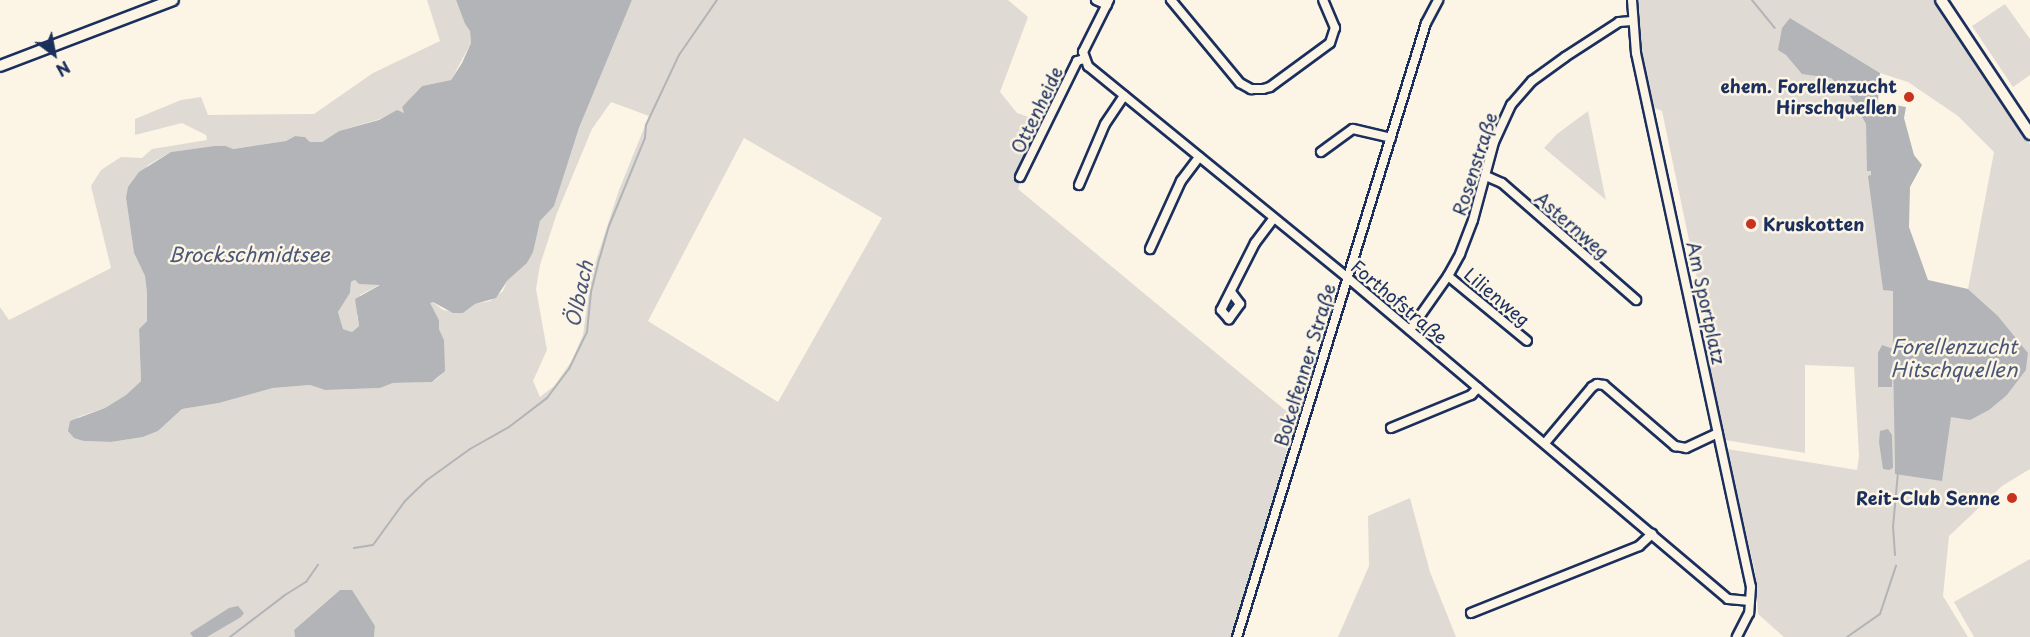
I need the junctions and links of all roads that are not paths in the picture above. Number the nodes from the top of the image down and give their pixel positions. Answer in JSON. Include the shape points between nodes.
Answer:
{"nodes":[{"id":1,"x":173,"y":0,"type":"edge"},
{"id":2,"x":1096,"y":0,"type":"edge"},
{"id":3,"x":1171,"y":0,"type":"edge"},
{"id":4,"x":1323,"y":0,"type":"edge"},
{"id":5,"x":1437,"y":0,"type":"edge"},
{"id":6,"x":1632,"y":0,"type":"edge"},
{"id":7,"x":1941,"y":0,"type":"edge"},
{"id":8,"x":1108,"y":3,"type":"edge"},
{"id":9,"x":1632,"y":21,"type":"junction"},
{"id":10,"x":1084,"y":59,"type":"junction"},
{"id":11,"x":0,"y":66,"type":"edge"},
{"id":12,"x":1125,"y":96,"type":"junction"},
{"id":13,"x":2030,"y":134,"type":"edge"},
{"id":14,"x":1391,"y":138,"type":"junction"},
{"id":15,"x":1321,"y":152,"type":"dead end"},
{"id":16,"x":1199,"y":157,"type":"junction"},
{"id":17,"x":1486,"y":176,"type":"junction"},
{"id":18,"x":1020,"y":177,"type":"dead end"},
{"id":19,"x":1079,"y":186,"type":"dead end"},
{"id":20,"x":1274,"y":218,"type":"junction"},
{"id":21,"x":1150,"y":249,"type":"dead end"},
{"id":22,"x":1449,"y":276,"type":"junction"},
{"id":23,"x":1348,"y":278,"type":"junction"},
{"id":24,"x":1231,"y":292,"type":"dead end"},
{"id":25,"x":1636,"y":300,"type":"dead end"},
{"id":26,"x":1410,"y":330,"type":"junction"},
{"id":27,"x":1527,"y":341,"type":"dead end"},
{"id":28,"x":1478,"y":388,"type":"junction"},
{"id":29,"x":1391,"y":428,"type":"dead end"},
{"id":30,"x":1718,"y":433,"type":"junction"},
{"id":31,"x":1545,"y":443,"type":"junction"},
{"id":32,"x":1652,"y":534,"type":"junction"},
{"id":33,"x":1750,"y":601,"type":"junction"},
{"id":34,"x":1471,"y":613,"type":"dead end"},
{"id":35,"x":1237,"y":637,"type":"edge"},
{"id":36,"x":1737,"y":637,"type":"edge"}],
"edges":[{"from":1,"to":11,"type":"main road"},
{"from":2,"to":8,"type":"street"},
{"from":3,"to":4,"type":"street","via":[[1240,82],[1251,89],[1263,89],[1330,43],[1335,28]]},
{"from":5,"to":14,"type":"street","name":"Bokelfenner Straße","via":[[1426,23]]},
{"from":6,"to":9,"type":"street","name":"Am Sportplatz"},
{"from":7,"to":13,"type":"main road"},
{"from":8,"to":10,"type":"street","name":"Ottenheide","via":[[1083,52]]},
{"from":9,"to":17,"type":"street","name":"Rosenstraße","via":[[1619,22],[1532,81],[1501,124]]},
{"from":9,"to":30,"type":"street","name":"Am Sportplatz"},
{"from":10,"to":12,"type":"street","name":"Ottenheide"},
{"from":10,"to":18,"type":"street","name":"Ottenheide","via":[[1077,61]]},
{"from":12,"to":16,"type":"street","name":"Forthofstraße"},
{"from":12,"to":19,"type":"street","via":[[1105,124]]},
{"from":14,"to":15,"type":"street","via":[[1353,129]]},
{"from":14,"to":23,"type":"street","name":"Bokelfenner Straße"},
{"from":16,"to":20,"type":"street","name":"Forthofstraße"},
{"from":16,"to":21,"type":"street","via":[[1181,181]]},
{"from":17,"to":22,"type":"street","name":"Rosenstraße","via":[[1473,220]]},
{"from":17,"to":25,"type":"street","name":"Asternweg","via":[[1502,183]]},
{"from":20,"to":23,"type":"street","name":"Forthofstraße"},
{"from":20,"to":24,"type":"street","via":[[1255,243]]},
{"from":22,"to":26,"type":"street","name":"Rosenstraße"},
{"from":22,"to":27,"type":"street","name":"Lilienweg"},
{"from":23,"to":26,"type":"street","name":"Forthofstraße"},
{"from":23,"to":35,"type":"street","name":"Bokelfenner Straße"},
{"from":26,"to":28,"type":"street","name":"Forthofstraße"},
{"from":28,"to":29,"type":"street","via":[[1471,395]]},
{"from":28,"to":31,"type":"street","name":"Forthofstraße"},
{"from":30,"to":31,"type":"street","via":[[1686,448],[1675,446],[1604,385],[1597,384]]},
{"from":30,"to":33,"type":"street","name":"Am Sportplatz"},
{"from":31,"to":32,"type":"street","name":"Forthofstraße"},
{"from":32,"to":33,"type":"street","name":"Forthofstraße","via":[[1728,599]]},
{"from":32,"to":34,"type":"street","via":[[1639,546]]},
{"from":33,"to":36,"type":"street","name":"Am Sportplatz","via":[[1749,613]]}]}
